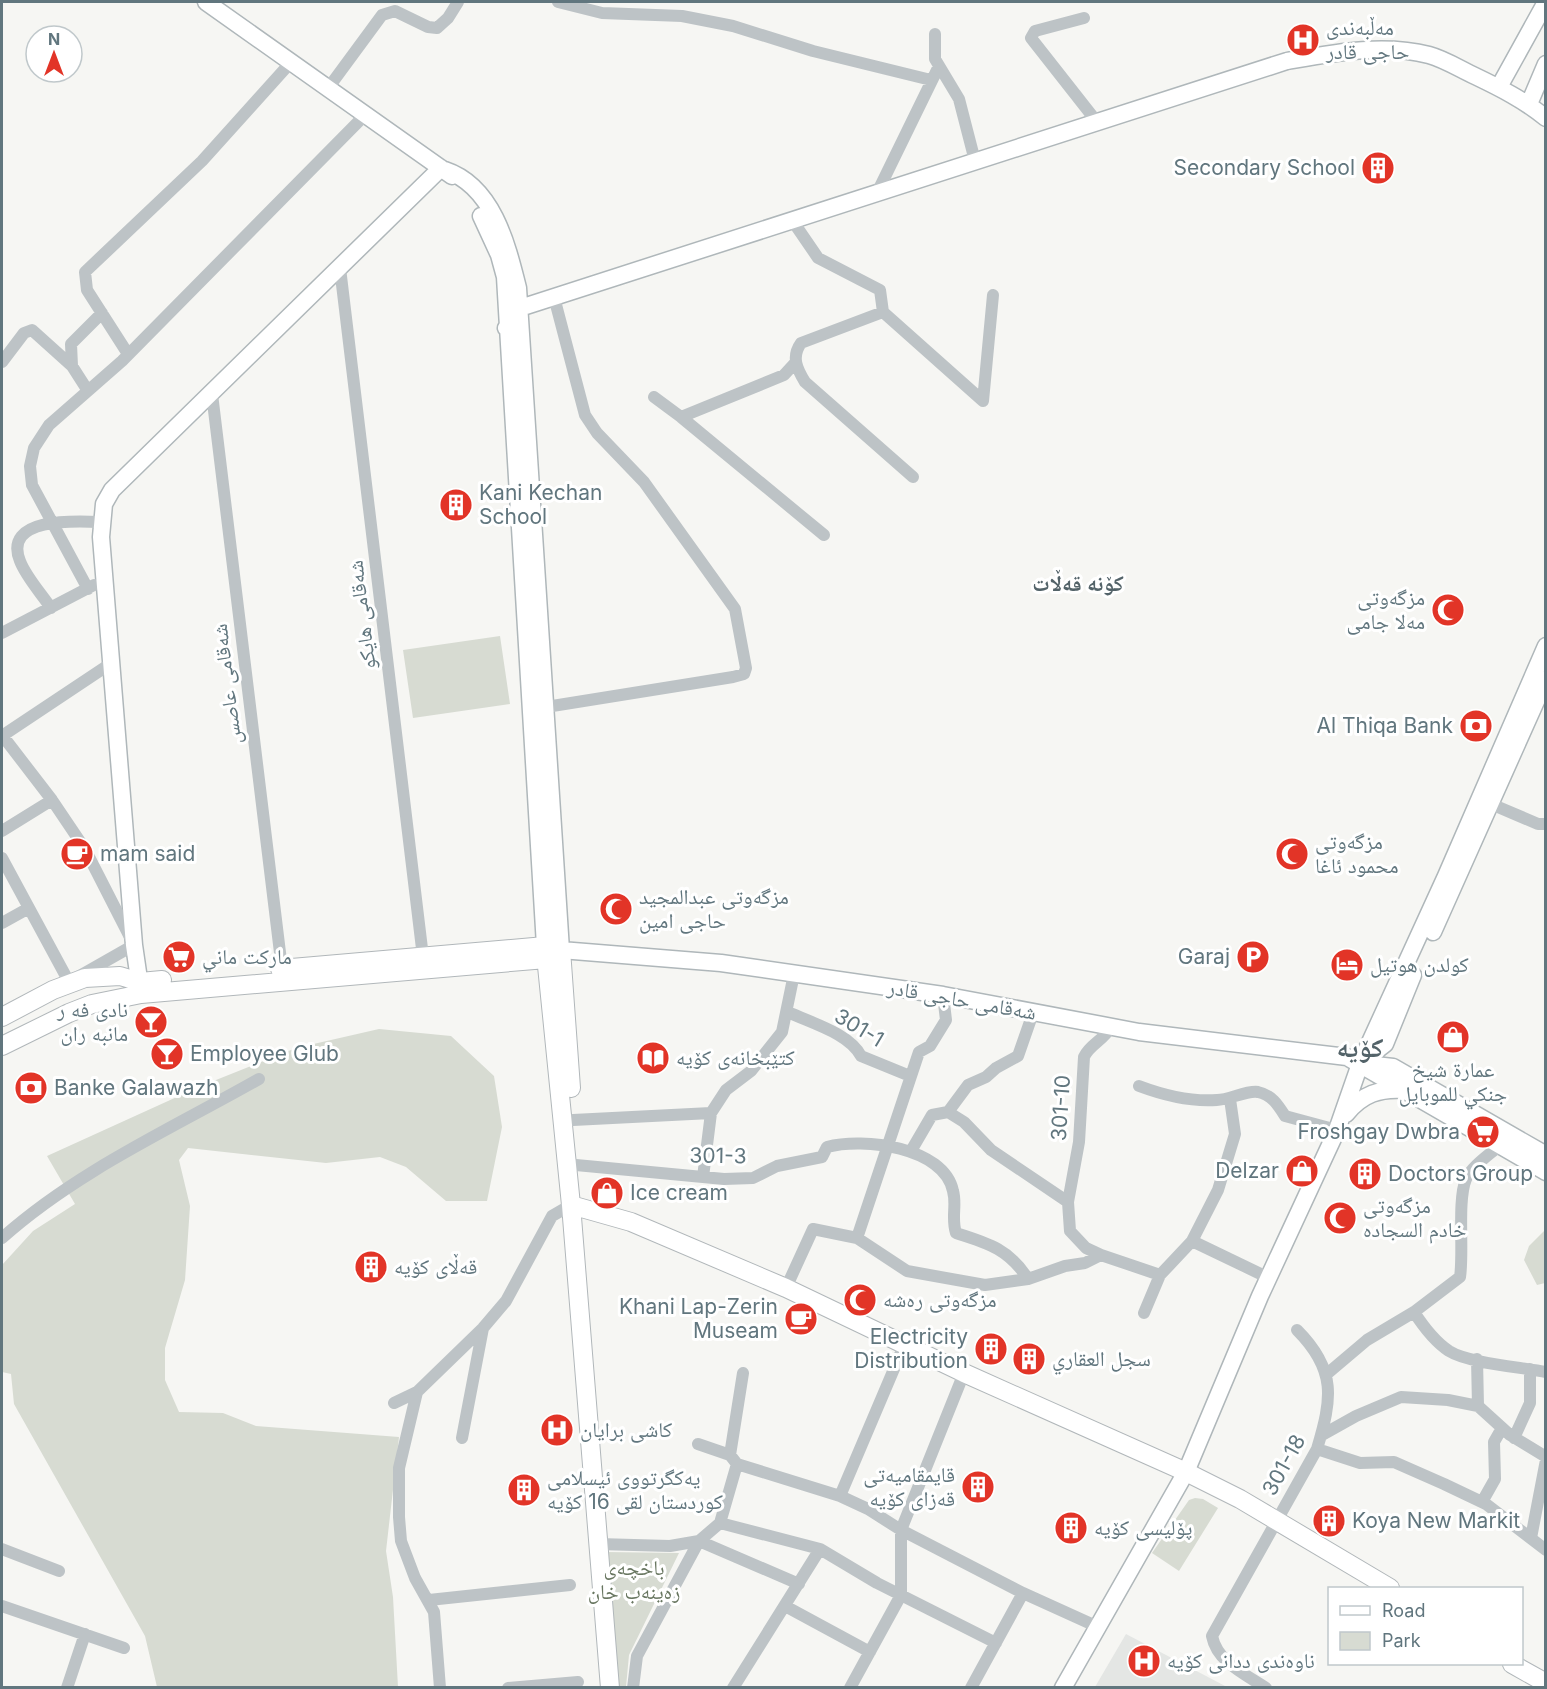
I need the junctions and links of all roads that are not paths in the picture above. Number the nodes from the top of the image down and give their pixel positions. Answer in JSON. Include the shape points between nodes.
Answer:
{"nodes":[{"id":1,"x":206,"y":2,"type":"edge"},
{"id":2,"x":458,"y":2,"type":"edge"},
{"id":3,"x":558,"y":2,"type":"edge"},
{"id":4,"x":1545,"y":2,"type":"edge"},
{"id":5,"x":1084,"y":18,"type":"dead end"},
{"id":6,"x":935,"y":34,"type":"dead end"},
{"id":7,"x":292,"y":61,"type":"junction"},
{"id":8,"x":1545,"y":64,"type":"edge"},
{"id":9,"x":939,"y":66,"type":"junction"},
{"id":10,"x":931,"y":80,"type":"junction"},
{"id":11,"x":328,"y":87,"type":"junction"},
{"id":12,"x":1499,"y":87,"type":"junction"},
{"id":13,"x":1529,"y":104,"type":"junction"},
{"id":14,"x":365,"y":115,"type":"junction"},
{"id":15,"x":1545,"y":118,"type":"edge"},
{"id":16,"x":1096,"y":122,"type":"junction"},
{"id":17,"x":975,"y":161,"type":"junction"},
{"id":18,"x":443,"y":169,"type":"junction"},
{"id":19,"x":877,"y":193,"type":"junction"},
{"id":20,"x":792,"y":220,"type":"junction"},
{"id":21,"x":340,"y":268,"type":"junction"},
{"id":22,"x":512,"y":288,"type":"junction"},
{"id":23,"x":993,"y":295,"type":"dead end"},
{"id":24,"x":529,"y":311,"type":"junction"},
{"id":25,"x":883,"y":312,"type":"junction"},
{"id":26,"x":102,"y":313,"type":"junction"},
{"id":27,"x":128,"y":354,"type":"junction"},
{"id":28,"x":2,"y":362,"type":"edge"},
{"id":29,"x":795,"y":363,"type":"junction"},
{"id":30,"x":72,"y":366,"type":"junction"},
{"id":31,"x":88,"y":391,"type":"junction"},
{"id":32,"x":212,"y":394,"type":"junction"},
{"id":33,"x":654,"y":397,"type":"dead end"},
{"id":34,"x":681,"y":417,"type":"junction"},
{"id":35,"x":913,"y":477,"type":"dead end"},
{"id":36,"x":51,"y":521,"type":"junction"},
{"id":37,"x":101,"y":522,"type":"junction"},
{"id":38,"x":824,"y":535,"type":"dead end"},
{"id":39,"x":104,"y":578,"type":"junction"},
{"id":40,"x":88,"y":589,"type":"junction"},
{"id":41,"x":51,"y":608,"type":"junction"},
{"id":42,"x":2,"y":633,"type":"edge"},
{"id":43,"x":1545,"y":646,"type":"edge"},
{"id":44,"x":110,"y":664,"type":"junction"},
{"id":45,"x":1545,"y":679,"type":"edge"},
{"id":46,"x":1541,"y":702,"type":"edge"},
{"id":47,"x":546,"y":707,"type":"junction"},
{"id":48,"x":2,"y":735,"type":"edge"},
{"id":49,"x":52,"y":800,"type":"junction"},
{"id":50,"x":1491,"y":804,"type":"junction"},
{"id":51,"x":1545,"y":824,"type":"edge"},
{"id":52,"x":2,"y":831,"type":"edge"},
{"id":53,"x":2,"y":858,"type":"edge"},
{"id":54,"x":29,"y":908,"type":"junction"},
{"id":55,"x":2,"y":923,"type":"edge"},
{"id":56,"x":134,"y":945,"type":"junction"},
{"id":57,"x":551,"y":952,"type":"junction"},
{"id":58,"x":423,"y":957,"type":"junction"},
{"id":59,"x":282,"y":969,"type":"junction"},
{"id":60,"x":794,"y":974,"type":"junction"},
{"id":61,"x":69,"y":982,"type":"junction"},
{"id":62,"x":141,"y":988,"type":"junction"},
{"id":63,"x":943,"y":994,"type":"junction"},
{"id":64,"x":82,"y":1008,"type":"junction"},
{"id":65,"x":788,"y":1012,"type":"junction"},
{"id":66,"x":1033,"y":1012,"type":"junction"},
{"id":67,"x":2,"y":1017,"type":"edge"},
{"id":68,"x":1395,"y":1018,"type":"junction"},
{"id":69,"x":1110,"y":1028,"type":"junction"},
{"id":70,"x":2,"y":1046,"type":"edge"},
{"id":71,"x":1360,"y":1064,"type":"junction"},
{"id":72,"x":910,"y":1076,"type":"junction"},
{"id":73,"x":259,"y":1079,"type":"dead end"},
{"id":74,"x":1410,"y":1085,"type":"junction"},
{"id":75,"x":1139,"y":1086,"type":"dead end"},
{"id":76,"x":1230,"y":1099,"type":"junction"},
{"id":77,"x":948,"y":1112,"type":"junction"},
{"id":78,"x":711,"y":1113,"type":"junction"},
{"id":79,"x":573,"y":1120,"type":"junction"},
{"id":80,"x":1338,"y":1130,"type":"junction"},
{"id":81,"x":887,"y":1145,"type":"junction"},
{"id":82,"x":1499,"y":1146,"type":"junction"},
{"id":83,"x":911,"y":1151,"type":"junction"},
{"id":84,"x":1545,"y":1155,"type":"edge"},
{"id":85,"x":576,"y":1165,"type":"junction"},
{"id":86,"x":1545,"y":1172,"type":"edge"},
{"id":87,"x":703,"y":1177,"type":"junction"},
{"id":88,"x":1068,"y":1202,"type":"junction"},
{"id":89,"x":575,"y":1206,"type":"junction"},
{"id":90,"x":2,"y":1238,"type":"edge"},
{"id":91,"x":857,"y":1238,"type":"junction"},
{"id":92,"x":1192,"y":1241,"type":"junction"},
{"id":93,"x":1101,"y":1255,"type":"junction"},
{"id":94,"x":1160,"y":1275,"type":"junction"},
{"id":95,"x":1269,"y":1278,"type":"junction"},
{"id":96,"x":1028,"y":1280,"type":"junction"},
{"id":97,"x":786,"y":1288,"type":"junction"},
{"id":98,"x":1414,"y":1312,"type":"junction"},
{"id":99,"x":1144,"y":1313,"type":"dead end"},
{"id":100,"x":483,"y":1328,"type":"junction"},
{"id":101,"x":1297,"y":1330,"type":"dead end"},
{"id":102,"x":905,"y":1343,"type":"junction"},
{"id":103,"x":1477,"y":1359,"type":"junction"},
{"id":104,"x":1530,"y":1369,"type":"junction"},
{"id":105,"x":1545,"y":1372,"type":"edge"},
{"id":106,"x":743,"y":1373,"type":"dead end"},
{"id":107,"x":964,"y":1373,"type":"junction"},
{"id":108,"x":1328,"y":1373,"type":"junction"},
{"id":109,"x":417,"y":1392,"type":"junction"},
{"id":110,"x":394,"y":1403,"type":"dead end"},
{"id":111,"x":1478,"y":1406,"type":"junction"},
{"id":112,"x":1502,"y":1428,"type":"junction"},
{"id":113,"x":1322,"y":1434,"type":"junction"},
{"id":114,"x":462,"y":1438,"type":"dead end"},
{"id":115,"x":1514,"y":1438,"type":"junction"},
{"id":116,"x":698,"y":1444,"type":"dead end"},
{"id":117,"x":1317,"y":1449,"type":"junction"},
{"id":118,"x":1545,"y":1458,"type":"edge"},
{"id":119,"x":734,"y":1459,"type":"junction"},
{"id":120,"x":1186,"y":1472,"type":"junction"},
{"id":121,"x":840,"y":1496,"type":"junction"},
{"id":122,"x":1482,"y":1502,"type":"junction"},
{"id":123,"x":1275,"y":1520,"type":"junction"},
{"id":124,"x":720,"y":1523,"type":"junction"},
{"id":125,"x":901,"y":1530,"type":"junction"},
{"id":126,"x":1531,"y":1538,"type":"junction"},
{"id":127,"x":699,"y":1541,"type":"junction"},
{"id":128,"x":598,"y":1544,"type":"junction"},
{"id":129,"x":2,"y":1549,"type":"edge"},
{"id":130,"x":820,"y":1550,"type":"junction"},
{"id":131,"x":1545,"y":1550,"type":"edge"},
{"id":132,"x":59,"y":1571,"type":"dead end"},
{"id":133,"x":799,"y":1584,"type":"junction"},
{"id":134,"x":570,"y":1585,"type":"dead end"},
{"id":135,"x":1388,"y":1587,"type":"edge"},
{"id":136,"x":1023,"y":1593,"type":"junction"},
{"id":137,"x":901,"y":1595,"type":"junction"},
{"id":138,"x":429,"y":1600,"type":"junction"},
{"id":139,"x":2,"y":1606,"type":"edge"},
{"id":140,"x":784,"y":1606,"type":"junction"},
{"id":141,"x":1098,"y":1627,"type":"junction"},
{"id":142,"x":84,"y":1634,"type":"junction"},
{"id":143,"x":996,"y":1643,"type":"junction"},
{"id":144,"x":124,"y":1648,"type":"dead end"},
{"id":145,"x":870,"y":1652,"type":"junction"},
{"id":146,"x":1514,"y":1665,"type":"edge"},
{"id":147,"x":579,"y":1682,"type":"dead end"},
{"id":148,"x":1545,"y":1683,"type":"edge"},
{"id":149,"x":67,"y":1688,"type":"edge"},
{"id":150,"x":440,"y":1688,"type":"edge"},
{"id":151,"x":508,"y":1688,"type":"edge"},
{"id":152,"x":610,"y":1688,"type":"edge"},
{"id":153,"x":633,"y":1688,"type":"edge"},
{"id":154,"x":733,"y":1688,"type":"edge"},
{"id":155,"x":850,"y":1688,"type":"edge"},
{"id":156,"x":971,"y":1688,"type":"edge"},
{"id":157,"x":1063,"y":1688,"type":"edge"},
{"id":158,"x":1266,"y":1688,"type":"edge"}],
"edges":[{"from":1,"to":7,"type":"street"},
{"from":2,"to":11,"type":"street","via":[[437,28],[395,11],[382,15]]},
{"from":3,"to":10,"type":"street","via":[[602,13],[682,16],[733,26],[813,51]]},
{"from":4,"to":12,"type":"street"},
{"from":5,"to":16,"type":"street","via":[[1035,31],[1031,38]]},
{"from":6,"to":9,"type":"street","via":[[935,59]]},
{"from":7,"to":11,"type":"street"},
{"from":7,"to":26,"type":"street","via":[[202,161],[86,272],[87,290]]},
{"from":8,"to":13,"type":"street"},
{"from":9,"to":10,"type":"street"},
{"from":9,"to":17,"type":"street","via":[[959,99]]},
{"from":10,"to":19,"type":"street"},
{"from":11,"to":14,"type":"street"},
{"from":12,"to":13,"type":"street"},
{"from":12,"to":16,"type":"street","via":[[1430,55],[1386,50],[1337,52],[1287,61]]},
{"from":13,"to":15,"type":"street"},
{"from":14,"to":18,"type":"street"},
{"from":14,"to":27,"type":"street"},
{"from":16,"to":17,"type":"street"},
{"from":17,"to":19,"type":"street"},
{"from":18,"to":21,"type":"street"},
{"from":18,"to":22,"type":"street","via":[[462,186],[489,230]]},
{"from":19,"to":20,"type":"street"},
{"from":20,"to":24,"type":"street"},
{"from":20,"to":25,"type":"street","via":[[818,258],[880,290]]},
{"from":21,"to":32,"type":"street"},
{"from":21,"to":58,"type":"street","name":"شه‌قامی هایكو"},
{"from":22,"to":24,"type":"street"},
{"from":22,"to":24,"type":"street","via":[[510,300]]},
{"from":23,"to":25,"type":"street","via":[[983,401]]},
{"from":24,"to":47,"type":"street"},
{"from":24,"to":47,"type":"street","via":[[597,433],[644,482],[735,609],[746,668],[744,674],[733,677]]},
{"from":24,"to":57,"type":"street","via":[[534,731]]},
{"from":25,"to":29,"type":"street","via":[[801,344]]},
{"from":26,"to":27,"type":"street"},
{"from":26,"to":30,"type":"street","via":[[71,344]]},
{"from":27,"to":31,"type":"street"},
{"from":28,"to":30,"type":"street","via":[[24,333],[33,330]]},
{"from":29,"to":34,"type":"street","via":[[784,375]]},
{"from":29,"to":35,"type":"street","via":[[805,382]]},
{"from":30,"to":31,"type":"street"},
{"from":31,"to":36,"type":"street","via":[[49,425],[34,448],[30,466],[32,485]]},
{"from":32,"to":37,"type":"street","via":[[112,490],[104,504]]},
{"from":32,"to":59,"type":"street","name":"شه‌قامی عاصس"},
{"from":33,"to":34,"type":"street"},
{"from":34,"to":38,"type":"street"},
{"from":36,"to":37,"type":"street"},
{"from":36,"to":40,"type":"street"},
{"from":36,"to":41,"type":"street","via":[[31,530],[21,539],[18,550],[20,561]]},
{"from":37,"to":39,"type":"street"},
{"from":39,"to":40,"type":"street"},
{"from":39,"to":44,"type":"street"},
{"from":40,"to":41,"type":"street"},
{"from":41,"to":42,"type":"street"},
{"from":43,"to":71,"type":"street"},
{"from":44,"to":48,"type":"street"},
{"from":44,"to":56,"type":"street"},
{"from":45,"to":46,"type":"street"},
{"from":46,"to":50,"type":"street"},
{"from":47,"to":57,"type":"street"},
{"from":48,"to":49,"type":"street"},
{"from":49,"to":52,"type":"street"},
{"from":49,"to":56,"type":"street","via":[[84,849]]},
{"from":50,"to":51,"type":"street"},
{"from":50,"to":68,"type":"street"},
{"from":53,"to":54,"type":"street"},
{"from":54,"to":55,"type":"street"},
{"from":54,"to":61,"type":"street"},
{"from":56,"to":61,"type":"street"},
{"from":56,"to":62,"type":"street"},
{"from":57,"to":58,"type":"main road"},
{"from":57,"to":60,"type":"street","name":"شەقامی حاجی قادر","via":[[721,963]]},
{"from":57,"to":62,"type":"main road"},
{"from":57,"to":79,"type":"main road"},
{"from":57,"to":89,"type":"main road"},
{"from":58,"to":59,"type":"main road"},
{"from":59,"to":62,"type":"main road"},
{"from":60,"to":63,"type":"street","name":"شەقامی حاجی قادر"},
{"from":60,"to":65,"type":"street"},
{"from":61,"to":62,"type":"main road","via":[[120,976]]},
{"from":61,"to":64,"type":"main road"},
{"from":61,"to":67,"type":"main road"},
{"from":62,"to":64,"type":"main road"},
{"from":63,"to":66,"type":"street","name":"شەقامی حاجی قادر"},
{"from":63,"to":72,"type":"street","via":[[946,1020],[930,1046],[919,1052]]},
{"from":64,"to":70,"type":"main road"},
{"from":65,"to":72,"type":"street","name":"301-1","via":[[834,1034],[857,1048],[861,1056]]},
{"from":65,"to":78,"type":"street","via":[[782,1032],[763,1058],[726,1089]]},
{"from":66,"to":69,"type":"street","name":"شەقامی حاجی قادر"},
{"from":66,"to":77,"type":"street","via":[[1018,1056],[968,1085]]},
{"from":68,"to":71,"type":"street","via":[[1385,1044]]},
{"from":68,"to":74,"type":"street","via":[[1392,1045]]},
{"from":69,"to":71,"type":"street","name":"شەقامی حاجی قادر","via":[[1347,1057]]},
{"from":69,"to":88,"type":"street","name":"301-10","via":[[1105,1038],[1084,1056],[1079,1142]]},
{"from":71,"to":74,"type":"street","name":"شەقامی حاجی قادر"},
{"from":71,"to":80,"type":"street"},
{"from":72,"to":81,"type":"street"},
{"from":73,"to":90,"type":"street","via":[[84,1177],[26,1216]]},
{"from":74,"to":80,"type":"street","via":[[1360,1098]]},
{"from":74,"to":82,"type":"street","name":"شەقامی حاجی قادر"},
{"from":74,"to":84,"type":"street","name":"شەقامی حاجی قادر"},
{"from":75,"to":76,"type":"street","via":[[1164,1095]]},
{"from":76,"to":80,"type":"street","via":[[1254,1091],[1276,1102],[1285,1116]]},
{"from":76,"to":92,"type":"street","via":[[1235,1134],[1218,1190]]},
{"from":77,"to":83,"type":"street","via":[[932,1115]]},
{"from":77,"to":88,"type":"street","via":[[964,1122],[991,1150]]},
{"from":78,"to":79,"type":"street"},
{"from":78,"to":87,"type":"street"},
{"from":79,"to":85,"type":"main road"},
{"from":80,"to":95,"type":"street"},
{"from":81,"to":83,"type":"street","name":"301-3"},
{"from":81,"to":87,"type":"street","name":"301-3","via":[[843,1142],[827,1147],[822,1157],[777,1166],[753,1178]]},
{"from":81,"to":91,"type":"street"},
{"from":82,"to":86,"type":"street","name":"شەقامی حاجی قادر"},
{"from":82,"to":98,"type":"street","via":[[1466,1180],[1460,1277]]},
{"from":83,"to":96,"type":"street","name":"301-3","via":[[945,1172],[954,1191],[956,1233],[996,1245]]},
{"from":85,"to":87,"type":"street","name":"301-3"},
{"from":85,"to":89,"type":"main road"},
{"from":88,"to":93,"type":"street","name":"301-10","via":[[1070,1231],[1086,1248]]},
{"from":89,"to":97,"type":"main road","via":[[631,1222]]},
{"from":89,"to":100,"type":"street","via":[[552,1216],[506,1301]]},
{"from":89,"to":128,"type":"main road"},
{"from":91,"to":96,"type":"street","via":[[907,1271],[985,1285]]},
{"from":91,"to":97,"type":"street","via":[[813,1229]]},
{"from":92,"to":94,"type":"street"},
{"from":92,"to":95,"type":"street"},
{"from":93,"to":94,"type":"street","name":"301-10"},
{"from":93,"to":96,"type":"street"},
{"from":94,"to":99,"type":"street"},
{"from":95,"to":120,"type":"street"},
{"from":97,"to":102,"type":"main road"},
{"from":98,"to":103,"type":"street","via":[[1425,1329],[1448,1350]]},
{"from":98,"to":108,"type":"street","via":[[1367,1340]]},
{"from":100,"to":109,"type":"street"},
{"from":100,"to":114,"type":"street"},
{"from":101,"to":108,"type":"street","via":[[1317,1351]]},
{"from":102,"to":107,"type":"main road"},
{"from":102,"to":121,"type":"street"},
{"from":103,"to":104,"type":"street"},
{"from":103,"to":111,"type":"street"},
{"from":104,"to":105,"type":"street"},
{"from":104,"to":115,"type":"street","via":[[1530,1403]]},
{"from":106,"to":119,"type":"street"},
{"from":107,"to":120,"type":"main road"},
{"from":107,"to":125,"type":"street"},
{"from":108,"to":113,"type":"street","name":"301-18","via":[[1327,1417]]},
{"from":109,"to":110,"type":"street"},
{"from":109,"to":138,"type":"street","via":[[399,1468],[399,1517],[401,1541],[415,1578]]},
{"from":111,"to":112,"type":"street"},
{"from":111,"to":113,"type":"street","via":[[1401,1398]]},
{"from":112,"to":115,"type":"street"},
{"from":112,"to":122,"type":"street","via":[[1494,1442],[1495,1479]]},
{"from":113,"to":117,"type":"street","name":"301-18"},
{"from":115,"to":118,"type":"street"},
{"from":116,"to":119,"type":"street"},
{"from":117,"to":122,"type":"street","via":[[1360,1462],[1394,1462]]},
{"from":117,"to":123,"type":"street","name":"301-18"},
{"from":118,"to":126,"type":"street"},
{"from":119,"to":121,"type":"street"},
{"from":119,"to":124,"type":"street"},
{"from":120,"to":123,"type":"main road"},
{"from":120,"to":141,"type":"street"},
{"from":121,"to":125,"type":"street"},
{"from":122,"to":126,"type":"street"},
{"from":123,"to":135,"type":"main road"},
{"from":123,"to":158,"type":"street","name":"301-18","via":[[1212,1636],[1222,1658]]},
{"from":124,"to":127,"type":"street"},
{"from":124,"to":130,"type":"street"},
{"from":125,"to":136,"type":"street"},
{"from":125,"to":137,"type":"street"},
{"from":126,"to":131,"type":"street"},
{"from":127,"to":128,"type":"street","via":[[670,1546]]},
{"from":127,"to":133,"type":"street"},
{"from":127,"to":153,"type":"street","via":[[636,1656]]},
{"from":128,"to":152,"type":"main road"},
{"from":129,"to":132,"type":"street"},
{"from":130,"to":133,"type":"street"},
{"from":130,"to":137,"type":"street"},
{"from":133,"to":140,"type":"street"},
{"from":134,"to":138,"type":"street"},
{"from":136,"to":141,"type":"street"},
{"from":136,"to":143,"type":"street"},
{"from":137,"to":143,"type":"street"},
{"from":137,"to":145,"type":"street"},
{"from":138,"to":150,"type":"street","via":[[434,1612]]},
{"from":139,"to":142,"type":"street"},
{"from":140,"to":145,"type":"street"},
{"from":140,"to":154,"type":"street"},
{"from":141,"to":157,"type":"street"},
{"from":142,"to":144,"type":"street"},
{"from":142,"to":149,"type":"street"},
{"from":143,"to":156,"type":"street"},
{"from":145,"to":155,"type":"street"},
{"from":146,"to":148,"type":"main road"},
{"from":147,"to":151,"type":"street"}]}
